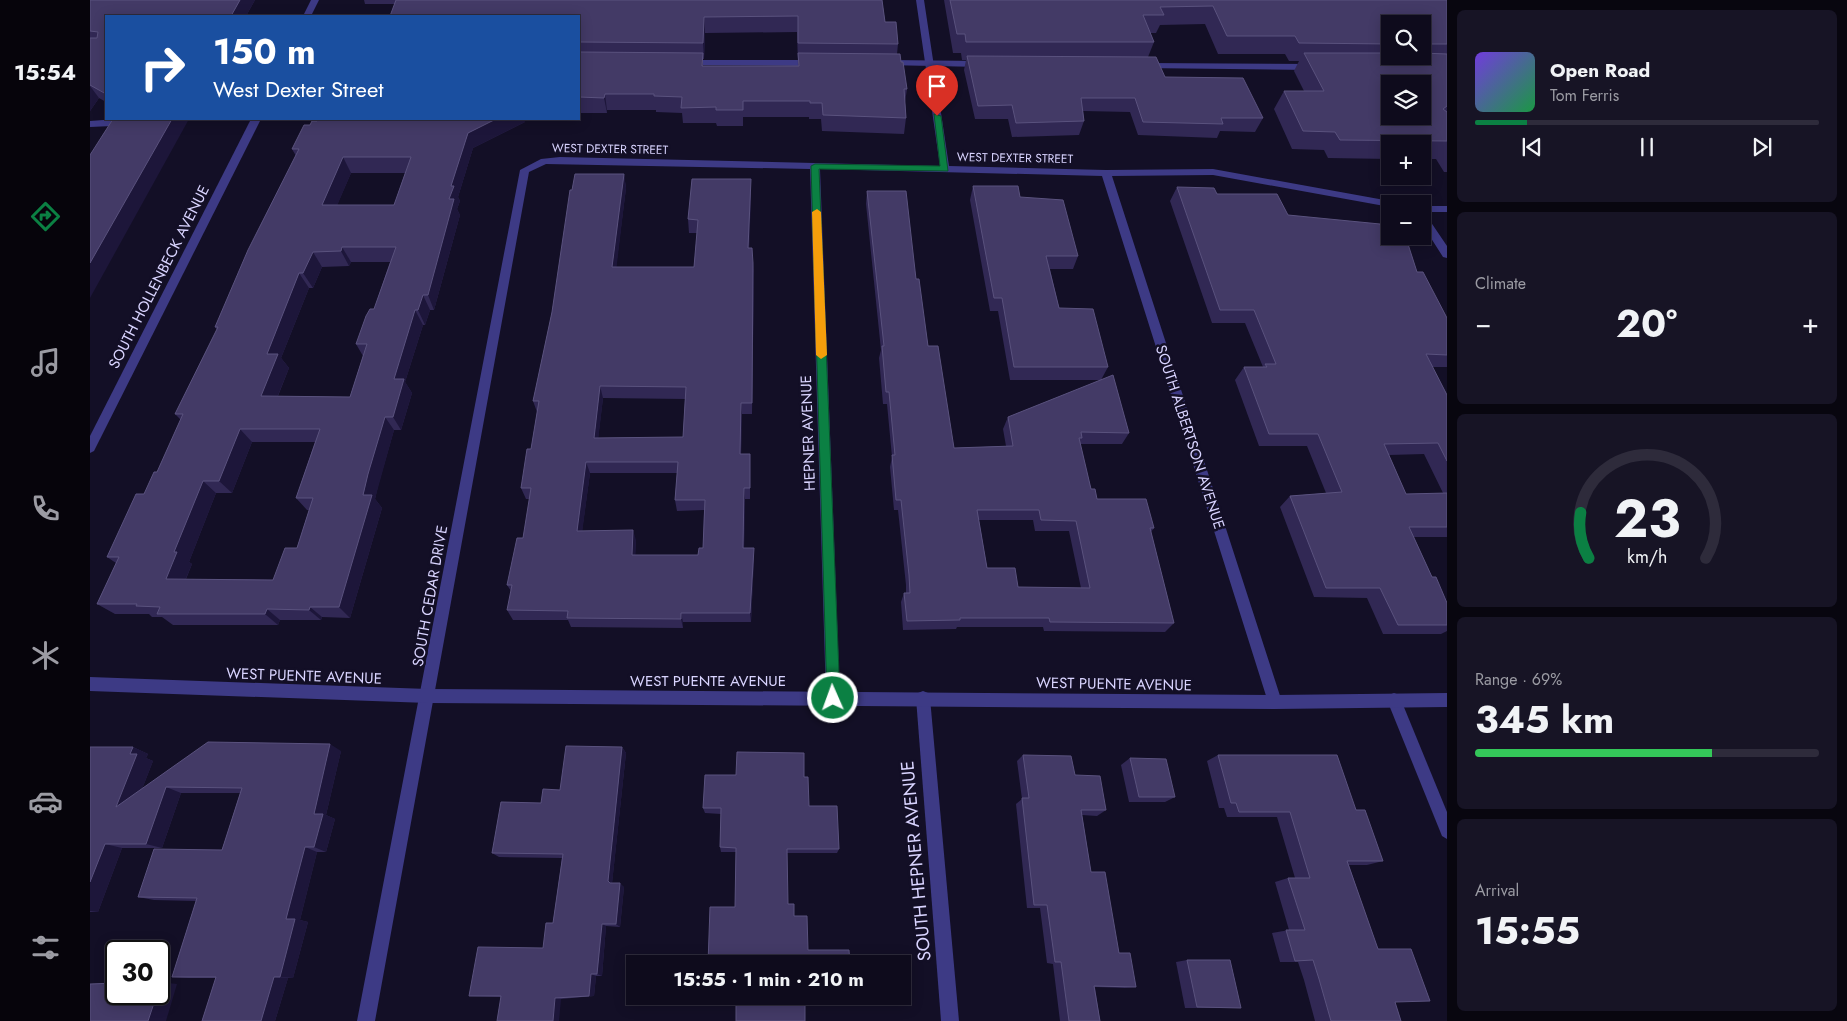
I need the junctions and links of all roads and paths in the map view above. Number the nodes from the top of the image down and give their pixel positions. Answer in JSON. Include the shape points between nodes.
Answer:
{"nodes":[{"id":1,"x":315,"y":0,"type":"edge"},
{"id":2,"x":920,"y":0,"type":"edge"},
{"id":3,"x":308,"y":15,"type":"edge"},
{"id":4,"x":676,"y":63,"type":"edge"},
{"id":5,"x":822,"y":63,"type":"edge"},
{"id":6,"x":881,"y":63,"type":"edge"},
{"id":7,"x":929,"y":63,"type":"junction"},
{"id":8,"x":987,"y":64,"type":"edge"},
{"id":9,"x":1132,"y":66,"type":"edge"},
{"id":10,"x":1319,"y":67,"type":"edge"},
{"id":11,"x":122,"y":120,"type":"edge"},
{"id":12,"x":255,"y":120,"type":"edge"},
{"id":13,"x":112,"y":123,"type":"junction"},
{"id":14,"x":90,"y":124,"type":"edge"},
{"id":15,"x":103,"y":137,"type":"edge"},
{"id":16,"x":815,"y":166,"type":"junction"},
{"id":17,"x":945,"y":169,"type":"junction"},
{"id":18,"x":1106,"y":173,"type":"junction"},
{"id":19,"x":524,"y":176,"type":"joint"},
{"id":20,"x":1381,"y":202,"type":"edge"},
{"id":21,"x":1447,"y":209,"type":"edge"},
{"id":22,"x":1431,"y":210,"type":"edge"},
{"id":23,"x":1431,"y":228,"type":"edge"},
{"id":24,"x":1447,"y":254,"type":"edge"},
{"id":25,"x":90,"y":448,"type":"edge"},
{"id":26,"x":90,"y":684,"type":"edge"},
{"id":27,"x":428,"y":696,"type":"junction"},
{"id":28,"x":833,"y":698,"type":"junction"},
{"id":29,"x":923,"y":698,"type":"junction"},
{"id":30,"x":1394,"y":700,"type":"junction"},
{"id":31,"x":1447,"y":700,"type":"edge"},
{"id":32,"x":1275,"y":702,"type":"junction"},
{"id":33,"x":1447,"y":831,"type":"edge"},
{"id":34,"x":366,"y":1021,"type":"edge"},
{"id":35,"x":950,"y":1021,"type":"edge"}],
"edges":[{"from":1,"to":3,"type":"street"},
{"from":2,"to":7,"type":"street"},
{"from":4,"to":5,"type":"street"},
{"from":6,"to":7,"type":"street"},
{"from":7,"to":8,"type":"street"},
{"from":7,"to":17,"type":"street"},
{"from":9,"to":10,"type":"street"},
{"from":11,"to":13,"type":"street"},
{"from":12,"to":25,"type":"street","name":"SOUTH HOLLENBECK AVENUE"},
{"from":13,"to":14,"type":"street"},
{"from":13,"to":15,"type":"street"},
{"from":16,"to":17,"type":"street","name":"WEST DEXTER STREET"},
{"from":16,"to":19,"type":"street","name":"WEST DEXTER STREET","via":[[560,160],[532,165]]},
{"from":16,"to":28,"type":"street","name":"HEPNER AVENUE"},
{"from":17,"to":18,"type":"street","name":"WEST DEXTER STREET"},
{"from":18,"to":20,"type":"street","name":"WEST DEXTER STREET","via":[[1213,172]]},
{"from":18,"to":32,"type":"street","name":"SOUTH ALBERTSON AVENUE"},
{"from":19,"to":27,"type":"street","name":"SOUTH CEDAR DRIVE"},
{"from":21,"to":22,"type":"street"},
{"from":23,"to":24,"type":"street"},
{"from":26,"to":27,"type":"street","name":"WEST PUENTE AVENUE"},
{"from":27,"to":28,"type":"street","name":"WEST PUENTE AVENUE"},
{"from":27,"to":34,"type":"street","name":"SOUTH CEDAR DRIVE"},
{"from":28,"to":29,"type":"street","name":"WEST PUENTE AVENUE"},
{"from":29,"to":32,"type":"street","name":"WEST PUENTE AVENUE"},
{"from":29,"to":35,"type":"street","name":"SOUTH HEPNER AVENUE"},
{"from":30,"to":31,"type":"street","name":"WEST PUENTE AVENUE"},
{"from":30,"to":32,"type":"street","name":"WEST PUENTE AVENUE"},
{"from":30,"to":33,"type":"street"}]}
